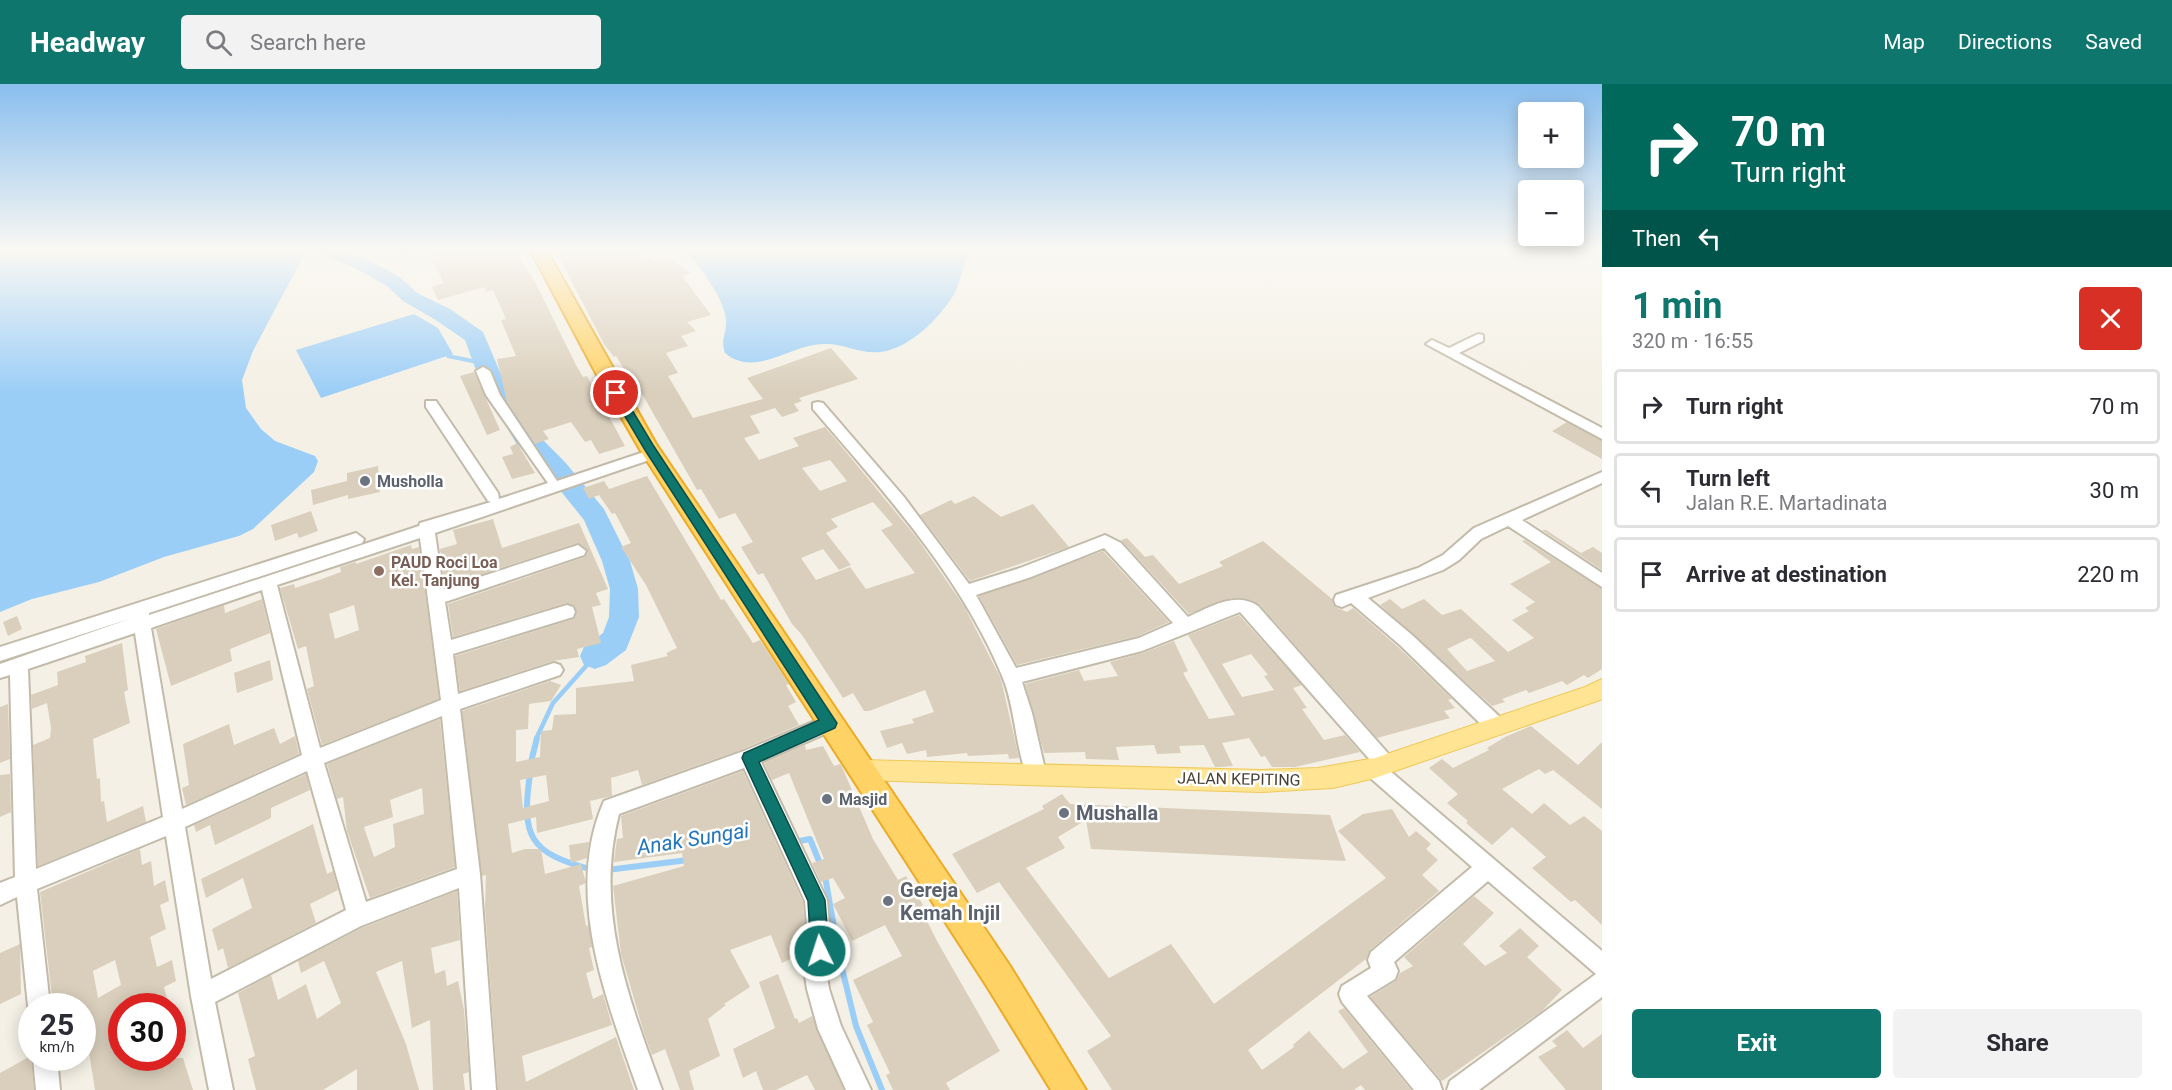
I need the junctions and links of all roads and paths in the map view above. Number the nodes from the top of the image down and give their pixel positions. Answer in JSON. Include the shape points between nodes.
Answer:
{"nodes":[{"id":1,"x":564,"y":298,"type":"edge"},
{"id":2,"x":1478,"y":338,"type":"dead end"},
{"id":3,"x":1432,"y":344,"type":"dead end"},
{"id":4,"x":1448,"y":352,"type":"junction"},
{"id":5,"x":483,"y":371,"type":"dead end"},
{"id":6,"x":431,"y":404,"type":"dead end"},
{"id":7,"x":818,"y":406,"type":"dead end"},
{"id":8,"x":1602,"y":434,"type":"edge"},
{"id":9,"x":651,"y":451,"type":"junction"},
{"id":10,"x":1602,"y":477,"type":"edge"},
{"id":11,"x":554,"y":481,"type":"junction"},
{"id":12,"x":493,"y":497,"type":"junction"},
{"id":13,"x":1509,"y":519,"type":"junction"},
{"id":14,"x":426,"y":527,"type":"junction"},
{"id":15,"x":578,"y":551,"type":"dead end"},
{"id":16,"x":1602,"y":580,"type":"edge"},
{"id":17,"x":268,"y":581,"type":"junction"},
{"id":18,"x":965,"y":592,"type":"junction"},
{"id":19,"x":437,"y":598,"type":"junction"},
{"id":20,"x":567,"y":612,"type":"dead end"},
{"id":21,"x":140,"y":615,"type":"junction"},
{"id":22,"x":1187,"y":627,"type":"junction"},
{"id":23,"x":442,"y":650,"type":"junction"},
{"id":24,"x":0,"y":654,"type":"edge"},
{"id":25,"x":10,"y":667,"type":"edge"},
{"id":26,"x":554,"y":670,"type":"dead end"},
{"id":27,"x":1011,"y":677,"type":"junction"},
{"id":28,"x":1599,"y":695,"type":"edge"},
{"id":29,"x":452,"y":704,"type":"junction"},
{"id":30,"x":829,"y":723,"type":"junction"},
{"id":31,"x":1495,"y":725,"type":"junction"},
{"id":32,"x":749,"y":758,"type":"junction"},
{"id":33,"x":313,"y":759,"type":"junction"},
{"id":34,"x":1380,"y":766,"type":"junction"},
{"id":35,"x":861,"y":770,"type":"junction"},
{"id":36,"x":1036,"y":774,"type":"junction"},
{"id":37,"x":173,"y":823,"type":"junction"},
{"id":38,"x":1488,"y":867,"type":"junction"},
{"id":39,"x":470,"y":874,"type":"junction"},
{"id":40,"x":26,"y":882,"type":"junction"},
{"id":41,"x":0,"y":894,"type":"edge"},
{"id":42,"x":355,"y":917,"type":"junction"},
{"id":43,"x":1602,"y":966,"type":"edge"},
{"id":44,"x":1602,"y":983,"type":"edge"},
{"id":45,"x":38,"y":993,"type":"edge"},
{"id":46,"x":202,"y":996,"type":"junction"},
{"id":47,"x":46,"y":1071,"type":"edge"},
{"id":48,"x":48,"y":1090,"type":"edge"},
{"id":49,"x":221,"y":1090,"type":"edge"},
{"id":50,"x":484,"y":1090,"type":"edge"},
{"id":51,"x":650,"y":1090,"type":"edge"},
{"id":52,"x":859,"y":1090,"type":"edge"},
{"id":53,"x":1070,"y":1090,"type":"edge"},
{"id":54,"x":1430,"y":1090,"type":"edge"},
{"id":55,"x":1459,"y":1090,"type":"edge"}],
"edges":[{"from":1,"to":9,"type":"highway"},
{"from":2,"to":4,"type":"street"},
{"from":3,"to":4,"type":"street"},
{"from":4,"to":8,"type":"street"},
{"from":5,"to":11,"type":"street","via":[[493,395]]},
{"from":6,"to":12,"type":"street"},
{"from":7,"to":18,"type":"street","via":[[890,489]]},
{"from":9,"to":11,"type":"street"},
{"from":9,"to":30,"type":"highway"},
{"from":10,"to":13,"type":"street"},
{"from":11,"to":12,"type":"street"},
{"from":11,"to":14,"type":"street"},
{"from":12,"to":21,"type":"street"},
{"from":13,"to":16,"type":"street"},
{"from":13,"to":31,"type":"street","via":[[1466,540],[1458,553],[1435,567],[1348,598],[1406,640]]},
{"from":14,"to":17,"type":"street"},
{"from":14,"to":19,"type":"street"},
{"from":15,"to":19,"type":"street"},
{"from":17,"to":21,"type":"street"},
{"from":17,"to":33,"type":"street"},
{"from":18,"to":22,"type":"street","via":[[1105,541],[1115,547]]},
{"from":18,"to":27,"type":"street"},
{"from":19,"to":23,"type":"street"},
{"from":20,"to":23,"type":"street"},
{"from":21,"to":24,"type":"street"},
{"from":21,"to":25,"type":"street"},
{"from":21,"to":37,"type":"street"},
{"from":22,"to":27,"type":"street","via":[[1142,645]]},
{"from":22,"to":34,"type":"street","via":[[1232,606],[1247,607]]},
{"from":23,"to":29,"type":"street"},
{"from":25,"to":40,"type":"street"},
{"from":26,"to":29,"type":"street"},
{"from":27,"to":36,"type":"street"},
{"from":28,"to":31,"type":"main road","name":"JALAN KEPITING"},
{"from":29,"to":33,"type":"street"},
{"from":29,"to":39,"type":"street"},
{"from":30,"to":32,"type":"street"},
{"from":30,"to":35,"type":"highway"},
{"from":31,"to":34,"type":"main road","name":"JALAN KEPITING"},
{"from":32,"to":51,"type":"street","via":[[611,808],[605,824],[600,911],[614,986]]},
{"from":32,"to":52,"type":"street","via":[[816,900],[818,989],[830,1029]]},
{"from":33,"to":37,"type":"street"},
{"from":33,"to":42,"type":"street","via":[[357,909]]},
{"from":34,"to":36,"type":"main road","name":"JALAN KEPITING","via":[[1320,779],[1261,781]]},
{"from":34,"to":38,"type":"street"},
{"from":35,"to":36,"type":"main road","name":"JALAN KEPITING"},
{"from":35,"to":53,"type":"highway"},
{"from":37,"to":40,"type":"street"},
{"from":37,"to":46,"type":"street"},
{"from":38,"to":43,"type":"street"},
{"from":38,"to":54,"type":"street","via":[[1379,960],[1387,971],[1350,994]]},
{"from":39,"to":42,"type":"street"},
{"from":39,"to":50,"type":"street"},
{"from":40,"to":41,"type":"street"},
{"from":40,"to":45,"type":"street"},
{"from":42,"to":46,"type":"street"},
{"from":44,"to":55,"type":"street"},
{"from":46,"to":49,"type":"street"},
{"from":47,"to":48,"type":"street"}]}
